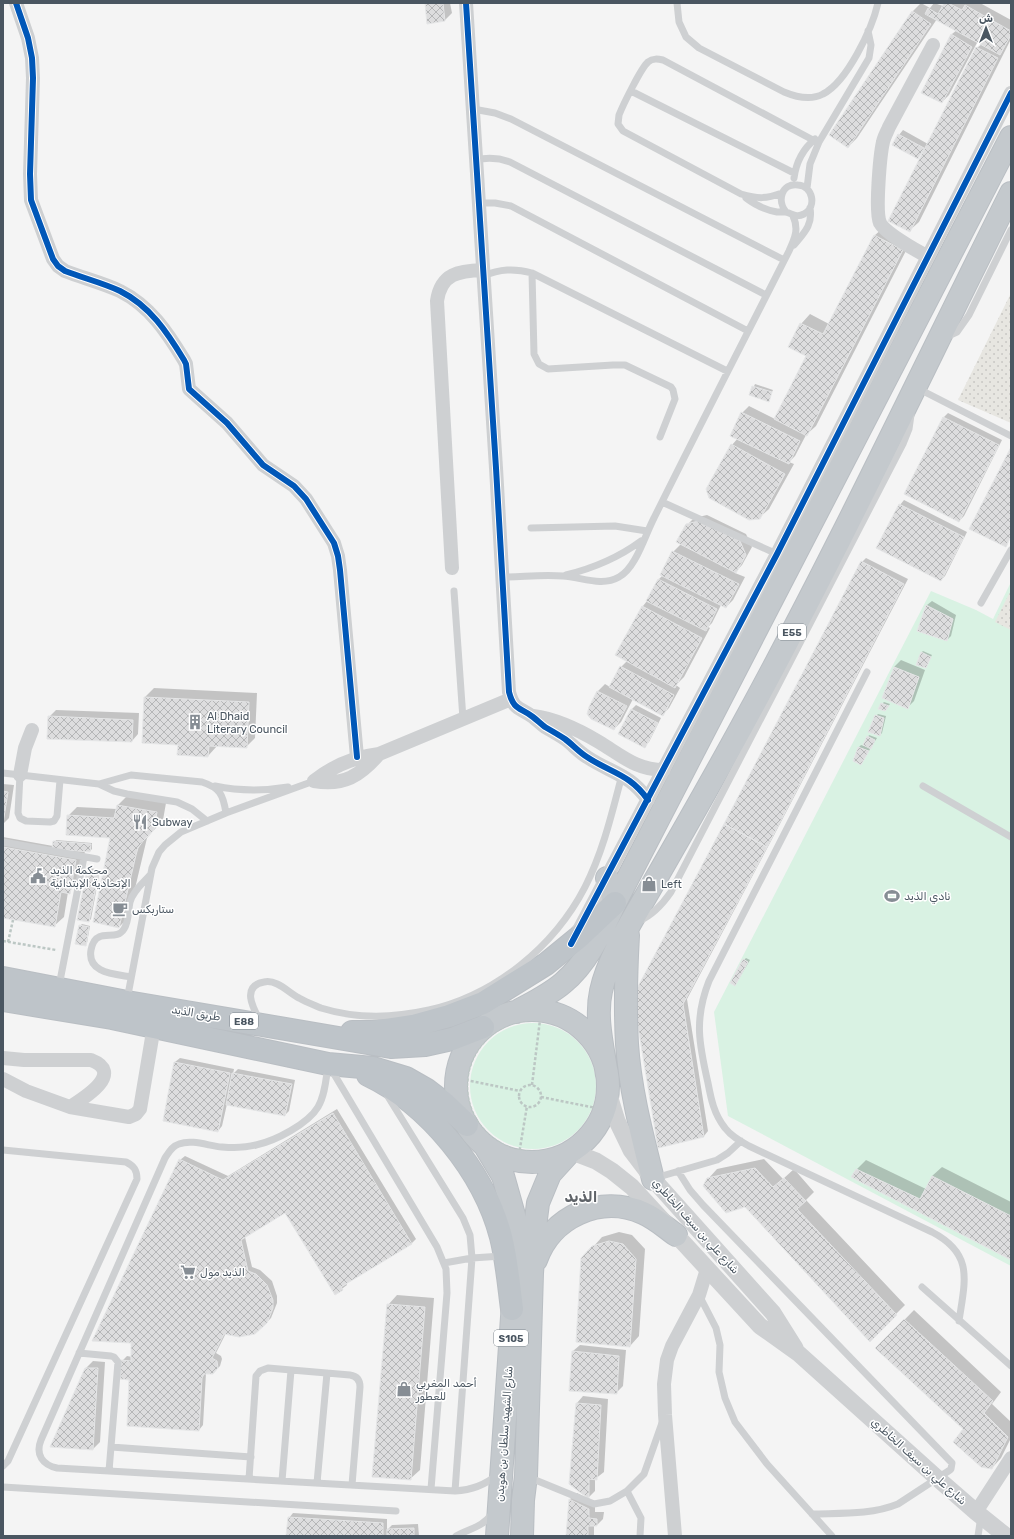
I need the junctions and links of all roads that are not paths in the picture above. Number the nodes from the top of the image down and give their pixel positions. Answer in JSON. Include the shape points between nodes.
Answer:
{"nodes":[{"id":1,"x":16,"y":3,"type":"edge"},
{"id":2,"x":466,"y":3,"type":"edge"},
{"id":3,"x":677,"y":3,"type":"edge"},
{"id":4,"x":878,"y":3,"type":"edge"},
{"id":5,"x":868,"y":31,"type":"junction"},
{"id":6,"x":933,"y":45,"type":"dead end"},
{"id":7,"x":631,"y":91,"type":"junction"},
{"id":8,"x":1011,"y":93,"type":"edge"},
{"id":9,"x":473,"y":109,"type":"junction"},
{"id":10,"x":825,"y":132,"type":"junction"},
{"id":11,"x":1011,"y":137,"type":"edge"},
{"id":12,"x":813,"y":140,"type":"junction"},
{"id":13,"x":476,"y":160,"type":"junction"},
{"id":14,"x":794,"y":174,"type":"junction"},
{"id":15,"x":793,"y":184,"type":"junction"},
{"id":16,"x":807,"y":188,"type":"junction"},
{"id":17,"x":782,"y":193,"type":"junction"},
{"id":18,"x":1011,"y":193,"type":"edge"},
{"id":19,"x":741,"y":194,"type":"junction"},
{"id":20,"x":479,"y":203,"type":"junction"},
{"id":21,"x":810,"y":208,"type":"junction"},
{"id":22,"x":789,"y":214,"type":"junction"},
{"id":23,"x":1011,"y":230,"type":"edge"},
{"id":24,"x":789,"y":251,"type":"junction"},
{"id":25,"x":928,"y":257,"type":"junction"},
{"id":26,"x":784,"y":260,"type":"junction"},
{"id":27,"x":483,"y":273,"type":"junction"},
{"id":28,"x":532,"y":273,"type":"junction"},
{"id":29,"x":766,"y":295,"type":"junction"},
{"id":30,"x":748,"y":330,"type":"junction"},
{"id":31,"x":937,"y":341,"type":"junction"},
{"id":32,"x":727,"y":371,"type":"junction"},
{"id":33,"x":916,"y":388,"type":"junction"},
{"id":34,"x":1011,"y":436,"type":"edge"},
{"id":35,"x":660,"y":437,"type":"dead end"},
{"id":36,"x":662,"y":502,"type":"junction"},
{"id":37,"x":531,"y":528,"type":"dead end"},
{"id":38,"x":647,"y":531,"type":"junction"},
{"id":39,"x":643,"y":540,"type":"junction"},
{"id":40,"x":1011,"y":550,"type":"edge"},
{"id":41,"x":777,"y":554,"type":"junction"},
{"id":42,"x":452,"y":568,"type":"dead end"},
{"id":43,"x":562,"y":576,"type":"junction"},
{"id":44,"x":502,"y":577,"type":"junction"},
{"id":45,"x":454,"y":590,"type":"dead end"},
{"id":46,"x":981,"y":603,"type":"dead end"},
{"id":47,"x":867,"y":672,"type":"dead end"},
{"id":48,"x":511,"y":699,"type":"junction"},
{"id":49,"x":533,"y":716,"type":"junction"},
{"id":50,"x":463,"y":719,"type":"junction"},
{"id":51,"x":32,"y":730,"type":"dead end"},
{"id":52,"x":379,"y":754,"type":"junction"},
{"id":53,"x":357,"y":757,"type":"junction"},
{"id":54,"x":629,"y":761,"type":"junction"},
{"id":55,"x":664,"y":770,"type":"junction"},
{"id":56,"x":3,"y":773,"type":"edge"},
{"id":57,"x":20,"y":775,"type":"junction"},
{"id":58,"x":622,"y":775,"type":"junction"},
{"id":59,"x":60,"y":780,"type":"junction"},
{"id":60,"x":311,"y":782,"type":"junction"},
{"id":61,"x":99,"y":784,"type":"junction"},
{"id":62,"x":211,"y":785,"type":"junction"},
{"id":63,"x":923,"y":786,"type":"dead end"},
{"id":64,"x":648,"y":800,"type":"junction"},
{"id":65,"x":226,"y":813,"type":"junction"},
{"id":66,"x":207,"y":821,"type":"junction"},
{"id":67,"x":1011,"y":837,"type":"edge"},
{"id":68,"x":3,"y":842,"type":"edge"},
{"id":69,"x":84,"y":857,"type":"junction"},
{"id":70,"x":97,"y":859,"type":"dead end"},
{"id":71,"x":151,"y":874,"type":"junction"},
{"id":72,"x":607,"y":878,"type":"junction"},
{"id":73,"x":615,"y":903,"type":"junction"},
{"id":74,"x":629,"y":926,"type":"junction"},
{"id":75,"x":571,"y":944,"type":"junction"},
{"id":76,"x":131,"y":977,"type":"junction"},
{"id":77,"x":3,"y":978,"type":"edge"},
{"id":78,"x":58,"y":988,"type":"junction"},
{"id":79,"x":3,"y":1000,"type":"edge"},
{"id":80,"x":127,"y":1002,"type":"junction"},
{"id":81,"x":516,"y":1012,"type":"junction"},
{"id":82,"x":262,"y":1024,"type":"junction"},
{"id":83,"x":154,"y":1026,"type":"junction"},
{"id":84,"x":483,"y":1027,"type":"junction"},
{"id":85,"x":309,"y":1033,"type":"junction"},
{"id":86,"x":3,"y":1058,"type":"edge"},
{"id":87,"x":328,"y":1064,"type":"junction"},
{"id":88,"x":3,"y":1079,"type":"edge"},
{"id":89,"x":378,"y":1081,"type":"junction"},
{"id":90,"x":604,"y":1096,"type":"junction"},
{"id":91,"x":70,"y":1107,"type":"junction"},
{"id":92,"x":467,"y":1125,"type":"junction"},
{"id":93,"x":741,"y":1141,"type":"junction"},
{"id":94,"x":485,"y":1146,"type":"junction"},
{"id":95,"x":3,"y":1150,"type":"edge"},
{"id":96,"x":570,"y":1151,"type":"junction"},
{"id":97,"x":678,"y":1171,"type":"junction"},
{"id":98,"x":653,"y":1179,"type":"junction"},
{"id":99,"x":676,"y":1235,"type":"junction"},
{"id":100,"x":504,"y":1256,"type":"junction"},
{"id":101,"x":472,"y":1258,"type":"junction"},
{"id":102,"x":444,"y":1263,"type":"junction"},
{"id":103,"x":707,"y":1269,"type":"junction"},
{"id":104,"x":532,"y":1273,"type":"junction"},
{"id":105,"x":922,"y":1287,"type":"dead end"},
{"id":106,"x":699,"y":1295,"type":"junction"},
{"id":107,"x":512,"y":1309,"type":"junction"},
{"id":108,"x":960,"y":1321,"type":"junction"},
{"id":109,"x":79,"y":1353,"type":"junction"},
{"id":110,"x":798,"y":1353,"type":"junction"},
{"id":111,"x":1011,"y":1366,"type":"edge"},
{"id":112,"x":291,"y":1370,"type":"junction"},
{"id":113,"x":327,"y":1373,"type":"junction"},
{"id":114,"x":665,"y":1415,"type":"junction"},
{"id":115,"x":111,"y":1447,"type":"junction"},
{"id":116,"x":251,"y":1457,"type":"junction"},
{"id":117,"x":1011,"y":1458,"type":"edge"},
{"id":118,"x":3,"y":1466,"type":"edge"},
{"id":119,"x":502,"y":1469,"type":"junction"},
{"id":120,"x":109,"y":1471,"type":"junction"},
{"id":121,"x":526,"y":1476,"type":"junction"},
{"id":122,"x":937,"y":1478,"type":"junction"},
{"id":123,"x":249,"y":1479,"type":"junction"},
{"id":124,"x":282,"y":1481,"type":"junction"},
{"id":125,"x":318,"y":1483,"type":"junction"},
{"id":126,"x":352,"y":1485,"type":"junction"},
{"id":127,"x":3,"y":1487,"type":"edge"},
{"id":128,"x":431,"y":1490,"type":"junction"},
{"id":129,"x":455,"y":1491,"type":"junction"},
{"id":130,"x":627,"y":1491,"type":"junction"},
{"id":131,"x":500,"y":1505,"type":"junction"},
{"id":132,"x":396,"y":1511,"type":"dead end"},
{"id":133,"x":812,"y":1514,"type":"junction"},
{"id":134,"x":978,"y":1514,"type":"junction"},
{"id":135,"x":456,"y":1536,"type":"edge"},
{"id":136,"x":498,"y":1536,"type":"edge"},
{"id":137,"x":522,"y":1536,"type":"edge"},
{"id":138,"x":640,"y":1536,"type":"edge"},
{"id":139,"x":675,"y":1536,"type":"edge"},
{"id":140,"x":832,"y":1536,"type":"edge"},
{"id":141,"x":978,"y":1536,"type":"edge"},
{"id":142,"x":1006,"y":1536,"type":"edge"}],
"edges":[{"from":1,"to":53,"type":"street","via":[[32,58],[31,196],[53,259],[66,271],[119,291],[144,307],[159,323],[184,360],[190,389],[228,423],[263,465],[300,492],[330,537],[340,570]]},
{"from":2,"to":9,"type":"street"},
{"from":3,"to":5,"type":"lane","via":[[678,22],[686,37],[699,48],[796,97],[810,98],[822,95],[833,87],[852,64]]},
{"from":4,"to":5,"type":"lane"},
{"from":5,"to":10,"type":"lane","via":[[871,52],[867,64]]},
{"from":6,"to":25,"type":"street","via":[[883,141],[878,212],[880,222],[886,230]]},
{"from":7,"to":12,"type":"lane","via":[[646,64],[659,59]]},
{"from":7,"to":14,"type":"lane"},
{"from":7,"to":19,"type":"lane","via":[[619,115],[618,124],[623,131]]},
{"from":8,"to":25,"type":"street"},
{"from":9,"to":13,"type":"street"},
{"from":9,"to":26,"type":"lane","via":[[511,119]]},
{"from":10,"to":12,"type":"lane"},
{"from":10,"to":16,"type":"lane","via":[[814,153]]},
{"from":11,"to":73,"type":"highway"},
{"from":12,"to":14,"type":"lane","via":[[803,152]]},
{"from":13,"to":20,"type":"street"},
{"from":13,"to":29,"type":"lane","via":[[496,158],[510,162]]},
{"from":14,"to":15,"type":"lane"},
{"from":15,"to":16,"type":"lane"},
{"from":15,"to":17,"type":"lane"},
{"from":16,"to":21,"type":"lane","via":[[811,194]]},
{"from":17,"to":19,"type":"lane","via":[[769,198]]},
{"from":17,"to":22,"type":"lane","via":[[782,207]]},
{"from":18,"to":31,"type":"highway","number":"E55"},
{"from":19,"to":22,"type":"lane","via":[[766,210]]},
{"from":20,"to":27,"type":"street"},
{"from":20,"to":30,"type":"lane","via":[[495,202],[511,206]]},
{"from":21,"to":22,"type":"lane","via":[[799,216]]},
{"from":21,"to":24,"type":"lane","via":[[809,226]]},
{"from":22,"to":24,"type":"lane","via":[[796,222],[797,229]]},
{"from":23,"to":31,"type":"lane","via":[[969,315],[957,332]]},
{"from":24,"to":26,"type":"lane"},
{"from":25,"to":41,"type":"street"},
{"from":26,"to":29,"type":"lane"},
{"from":27,"to":28,"type":"lane","via":[[504,270],[523,270]]},
{"from":27,"to":42,"type":"street","via":[[455,273],[442,284],[437,301]]},
{"from":27,"to":44,"type":"street"},
{"from":28,"to":32,"type":"lane"},
{"from":28,"to":35,"type":"lane","via":[[534,354],[539,364],[554,370],[625,365],[667,385],[673,390],[674,399]]},
{"from":29,"to":30,"type":"lane"},
{"from":30,"to":32,"type":"lane"},
{"from":31,"to":33,"type":"highway","number":"E55"},
{"from":32,"to":36,"type":"lane"},
{"from":33,"to":34,"type":"lane"},
{"from":33,"to":74,"type":"highway","number":"E55","via":[[742,726]]},
{"from":36,"to":38,"type":"lane"},
{"from":36,"to":41,"type":"lane"},
{"from":37,"to":38,"type":"lane","via":[[615,526]]},
{"from":38,"to":39,"type":"lane"},
{"from":39,"to":43,"type":"lane","via":[[608,561]]},
{"from":39,"to":43,"type":"lane","via":[[632,564],[618,578],[600,582]]},
{"from":40,"to":46,"type":"lane"},
{"from":41,"to":55,"type":"street"},
{"from":43,"to":44,"type":"lane"},
{"from":44,"to":48,"type":"street"},
{"from":45,"to":50,"type":"lane"},
{"from":47,"to":93,"type":"lane","via":[[703,997],[699,1041],[714,1109],[726,1130]]},
{"from":48,"to":49,"type":"street","via":[[520,710]]},
{"from":48,"to":50,"type":"street"},
{"from":49,"to":54,"type":"street","via":[[554,720],[572,728]]},
{"from":49,"to":58,"type":"street","via":[[585,756]]},
{"from":50,"to":52,"type":"street"},
{"from":51,"to":57,"type":"street","via":[[25,748]]},
{"from":52,"to":53,"type":"street"},
{"from":52,"to":60,"type":"street","via":[[367,768],[351,778],[333,782]]},
{"from":53,"to":60,"type":"street","via":[[339,764]]},
{"from":54,"to":55,"type":"street","via":[[648,768]]},
{"from":54,"to":58,"type":"street"},
{"from":55,"to":64,"type":"street"},
{"from":56,"to":57,"type":"lane"},
{"from":57,"to":59,"type":"lane"},
{"from":57,"to":59,"type":"lane","via":[[18,813],[20,818],[26,821],[54,821],[57,816]]},
{"from":58,"to":64,"type":"street","via":[[641,790]]},
{"from":58,"to":82,"type":"lane","via":[[601,846],[577,901],[543,945],[499,980],[465,998],[429,1010],[392,1016],[344,1014],[320,1008],[272,982],[265,982],[254,988],[250,1001]]},
{"from":59,"to":61,"type":"lane"},
{"from":60,"to":62,"type":"lane","via":[[276,789],[254,790]]},
{"from":60,"to":65,"type":"lane"},
{"from":61,"to":62,"type":"lane","via":[[122,777],[139,776]]},
{"from":61,"to":66,"type":"lane","via":[[127,794],[177,802],[192,809]]},
{"from":62,"to":65,"type":"lane","via":[[217,788],[224,799]]},
{"from":63,"to":67,"type":"lane"},
{"from":64,"to":72,"type":"street"},
{"from":65,"to":66,"type":"lane"},
{"from":66,"to":71,"type":"lane","via":[[181,832],[165,845],[155,859]]},
{"from":68,"to":69,"type":"lane"},
{"from":69,"to":70,"type":"lane"},
{"from":69,"to":78,"type":"lane"},
{"from":71,"to":76,"type":"lane"},
{"from":71,"to":76,"type":"lane","via":[[132,897],[124,930],[119,935],[100,936],[91,951],[91,959],[96,968]]},
{"from":72,"to":73,"type":"highway"},
{"from":72,"to":75,"type":"street"},
{"from":73,"to":75,"type":"highway"},
{"from":73,"to":81,"type":"highway","via":[[598,939],[579,968],[546,996]]},
{"from":74,"to":90,"type":"highway","number":"E55","via":[[610,965],[601,992]]},
{"from":74,"to":98,"type":"highway","via":[[627,1046],[633,1091]]},
{"from":75,"to":85,"type":"highway","via":[[546,964],[500,993],[483,1003],[449,1016],[413,1026],[372,1032]]},
{"from":76,"to":80,"type":"lane"},
{"from":77,"to":78,"type":"highway","name":"طريق الذيد","number":"E88"},
{"from":78,"to":80,"type":"highway","name":"طريق الذيد","number":"E88"},
{"from":79,"to":83,"type":"highway","name":"طريق الذيد","number":"E88"},
{"from":80,"to":82,"type":"highway","name":"طريق الذيد","number":"E88"},
{"from":81,"to":84,"type":"highway","number":"E88","via":[[504,1015]]},
{"from":81,"to":90,"type":"highway","number":"E88","via":[[533,1010],[541,1016],[551,1012],[567,1018],[582,1029],[594,1042],[602,1057]]},
{"from":82,"to":85,"type":"highway","name":"طريق الذيد","number":"E88"},
{"from":83,"to":87,"type":"highway","name":"طريق الذيد","number":"E88"},
{"from":83,"to":91,"type":"street","via":[[140,1109],[136,1114],[122,1117]]},
{"from":84,"to":85,"type":"highway","name":"طريق الذيد","number":"E88","via":[[425,1046],[391,1047]]},
{"from":84,"to":92,"type":"highway","number":"E88","via":[[470,1041],[461,1058],[462,1079],[456,1095],[460,1113]]},
{"from":86,"to":91,"type":"street","via":[[97,1062],[104,1073],[102,1081],[88,1096]]},
{"from":87,"to":89,"type":"highway"},
{"from":87,"to":92,"type":"highway","name":"طريق الذيد","number":"E88","via":[[373,1068],[406,1078],[444,1103]]},
{"from":87,"to":102,"type":"lane","via":[[437,1247]]},
{"from":87,"to":109,"type":"lane","via":[[318,1108],[309,1118],[272,1140],[239,1148],[180,1143],[170,1149]]},
{"from":88,"to":91,"type":"street","via":[[26,1091]]},
{"from":89,"to":100,"type":"highway","via":[[411,1103],[438,1128],[464,1160],[483,1191],[495,1218]]},
{"from":89,"to":101,"type":"lane","via":[[463,1218],[470,1235]]},
{"from":90,"to":96,"type":"highway","number":"E88","via":[[596,1126],[585,1140]]},
{"from":90,"to":98,"type":"street","name":"شارع علي بن سيف الخاطري","via":[[631,1150]]},
{"from":92,"to":94,"type":"highway","number":"E88"},
{"from":93,"to":97,"type":"lane","via":[[717,1160]]},
{"from":93,"to":108,"type":"lane","via":[[944,1239],[955,1249],[962,1262],[965,1276]]},
{"from":94,"to":96,"type":"highway","number":"E88","via":[[501,1155],[519,1155],[536,1161],[554,1158]]},
{"from":94,"to":107,"type":"highway","name":"شارع الشهيد سلطان بن هويدن","number":"S105","via":[[502,1176],[514,1215],[517,1244]]},
{"from":95,"to":118,"type":"lane","via":[[126,1162],[135,1168],[137,1174],[137,1179],[8,1461]]},
{"from":96,"to":99,"type":"street","name":"شارع علي بن سيف الخاطري","via":[[596,1161],[612,1171],[632,1187]]},
{"from":96,"to":104,"type":"highway","name":"شارع الشهيد سلطان بن هويدن","number":"S105","via":[[550,1174],[538,1204]]},
{"from":97,"to":98,"type":"lane"},
{"from":97,"to":122,"type":"lane","via":[[703,1205],[952,1463],[952,1469]]},
{"from":98,"to":110,"type":"street","name":"شارع علي بن سيف الخاطري","via":[[773,1313]]},
{"from":99,"to":103,"type":"street","name":"شارع علي بن سيف الخاطري"},
{"from":99,"to":104,"type":"highway","via":[[644,1213],[616,1206],[600,1206],[564,1221],[548,1237]]},
{"from":100,"to":101,"type":"lane"},
{"from":100,"to":107,"type":"highway"},
{"from":101,"to":102,"type":"lane"},
{"from":101,"to":129,"type":"lane"},
{"from":102,"to":128,"type":"lane","via":[[447,1293]]},
{"from":103,"to":106,"type":"street"},
{"from":103,"to":110,"type":"street","name":"شارع علي بن سيف الخاطري","via":[[760,1326]]},
{"from":104,"to":121,"type":"highway","name":"شارع الشهيد سلطان بن هويدن","number":"S105"},
{"from":105,"to":108,"type":"lane"},
{"from":106,"to":114,"type":"street","via":[[667,1360],[664,1384]]},
{"from":106,"to":133,"type":"lane","via":[[716,1328],[720,1345],[722,1385],[735,1422],[767,1464]]},
{"from":107,"to":119,"type":"highway","name":"شارع الشهيد سلطان بن هويدن","number":"S105"},
{"from":108,"to":111,"type":"lane"},
{"from":109,"to":115,"type":"lane","via":[[111,1356],[118,1362]]},
{"from":109,"to":120,"type":"lane","via":[[41,1440],[39,1452],[44,1462],[53,1467]]},
{"from":110,"to":122,"type":"street","name":"شارع علي بن سيف الخاطري"},
{"from":112,"to":113,"type":"lane"},
{"from":112,"to":116,"type":"lane","via":[[264,1369],[258,1373]]},
{"from":112,"to":124,"type":"lane"},
{"from":113,"to":125,"type":"lane"},
{"from":113,"to":126,"type":"lane","via":[[353,1375],[360,1383]]},
{"from":114,"to":130,"type":"lane","via":[[644,1474]]},
{"from":114,"to":139,"type":"street"},
{"from":115,"to":116,"type":"lane"},
{"from":115,"to":120,"type":"lane"},
{"from":116,"to":123,"type":"lane"},
{"from":117,"to":134,"type":"street"},
{"from":119,"to":129,"type":"lane","via":[[480,1487]]},
{"from":119,"to":131,"type":"highway","name":"شارع الشهيد سلطان بن هويدن","number":"S105"},
{"from":120,"to":123,"type":"lane"},
{"from":121,"to":130,"type":"lane","via":[[594,1504],[610,1501]]},
{"from":121,"to":137,"type":"highway","name":"شارع الشهيد سلطان بن هويدن","number":"S105"},
{"from":122,"to":133,"type":"lane","via":[[898,1504],[885,1509]]},
{"from":122,"to":134,"type":"street","name":"شارع علي بن سيف الخاطري"},
{"from":123,"to":124,"type":"lane"},
{"from":124,"to":125,"type":"lane"},
{"from":125,"to":126,"type":"lane"},
{"from":126,"to":128,"type":"lane"},
{"from":127,"to":132,"type":"lane"},
{"from":128,"to":129,"type":"lane"},
{"from":130,"to":138,"type":"lane","via":[[641,1518]]},
{"from":131,"to":135,"type":"lane","via":[[475,1529]]},
{"from":131,"to":136,"type":"highway","name":"شارع الشهيد سلطان بن هويدن","number":"S105"},
{"from":133,"to":140,"type":"lane"},
{"from":134,"to":141,"type":"lane"},
{"from":134,"to":142,"type":"street","name":"شارع علي بن سيف الخاطري"}]}
